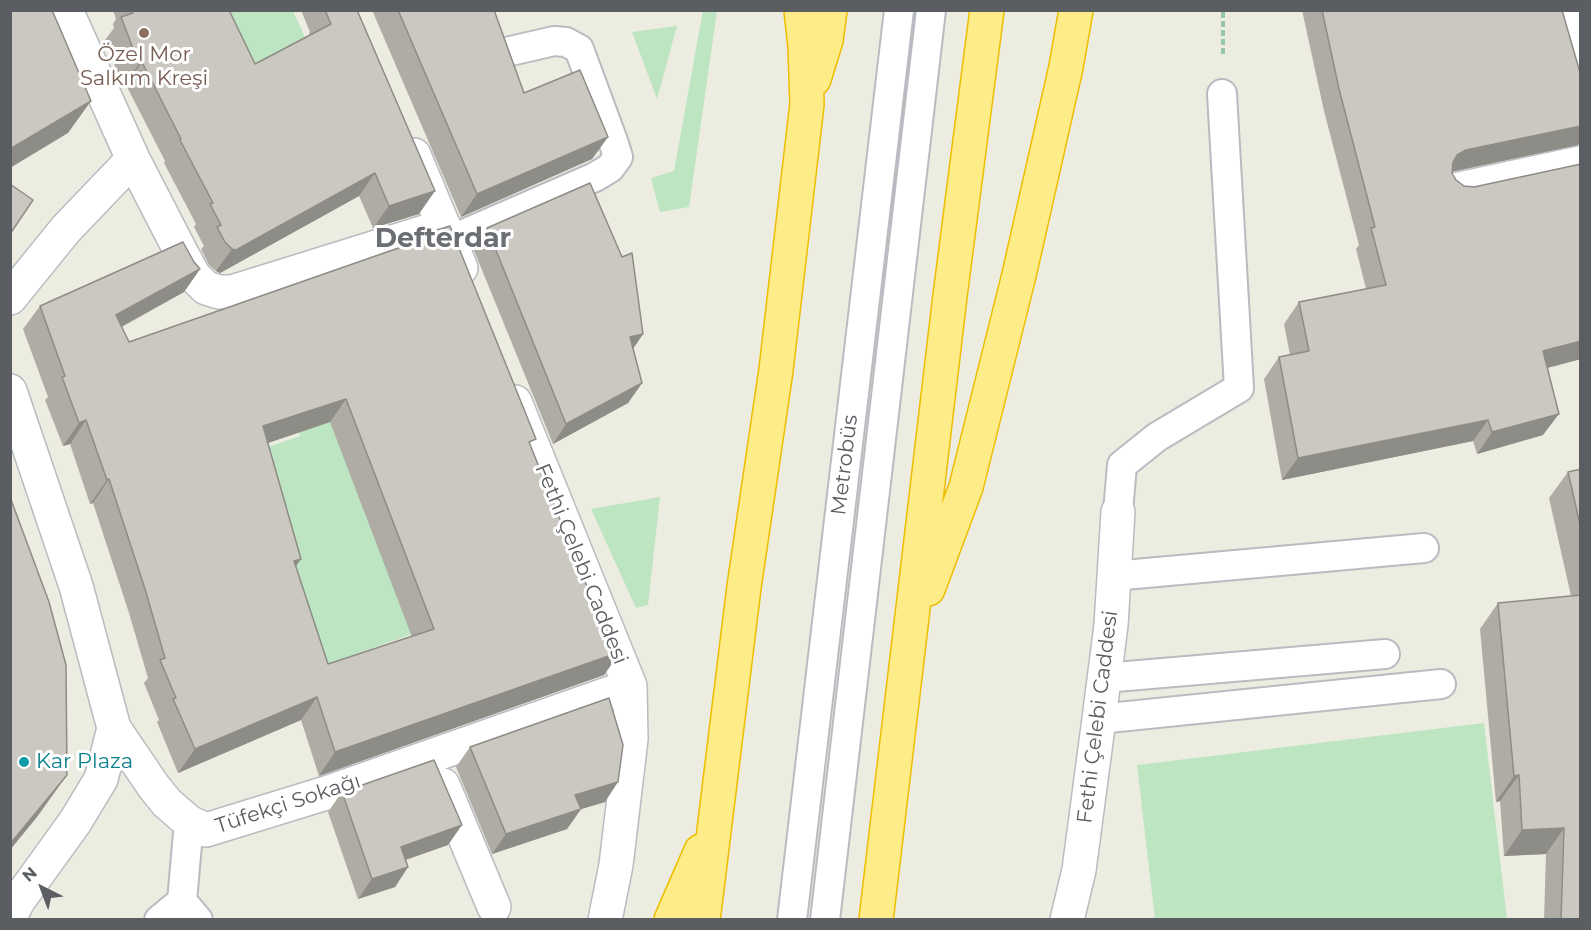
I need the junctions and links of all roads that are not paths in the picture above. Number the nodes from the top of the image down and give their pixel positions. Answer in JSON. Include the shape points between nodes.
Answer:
{"nodes":[{"id":1,"x":66,"y":10,"type":"edge"},
{"id":2,"x":801,"y":10,"type":"edge"},
{"id":3,"x":830,"y":10,"type":"edge"},
{"id":4,"x":899,"y":10,"type":"edge"},
{"id":5,"x":931,"y":10,"type":"edge"},
{"id":6,"x":1076,"y":10,"type":"edge"},
{"id":7,"x":988,"y":18,"type":"edge"},
{"id":8,"x":1571,"y":18,"type":"edge"},
{"id":9,"x":502,"y":53,"type":"edge"},
{"id":10,"x":1581,"y":65,"type":"edge"},
{"id":11,"x":1222,"y":94,"type":"dead end"},
{"id":12,"x":807,"y":104,"type":"junction"},
{"id":13,"x":401,"y":127,"type":"edge"},
{"id":14,"x":133,"y":159,"type":"junction"},
{"id":15,"x":1581,"y":163,"type":"edge"},
{"id":16,"x":1455,"y":190,"type":"edge"},
{"id":17,"x":447,"y":233,"type":"junction"},
{"id":18,"x":472,"y":294,"type":"edge"},
{"id":19,"x":10,"y":298,"type":"edge"},
{"id":20,"x":503,"y":370,"type":"edge"},
{"id":21,"x":10,"y":391,"type":"edge"},
{"id":22,"x":1118,"y":512,"type":"joint"},
{"id":23,"x":1424,"y":549,"type":"dead end"},
{"id":24,"x":1113,"y":576,"type":"junction"},
{"id":25,"x":910,"y":638,"type":"junction"},
{"id":26,"x":1385,"y":654,"type":"dead end"},
{"id":27,"x":1104,"y":678,"type":"junction"},
{"id":28,"x":1441,"y":684,"type":"dead end"},
{"id":29,"x":630,"y":687,"type":"junction"},
{"id":30,"x":1100,"y":719,"type":"junction"},
{"id":31,"x":114,"y":728,"type":"junction"},
{"id":32,"x":431,"y":756,"type":"junction"},
{"id":33,"x":716,"y":816,"type":"junction"},
{"id":34,"x":189,"y":822,"type":"junction"},
{"id":35,"x":494,"y":907,"type":"dead end"},
{"id":36,"x":190,"y":910,"type":"edge"},
{"id":37,"x":10,"y":917,"type":"edge"},
{"id":38,"x":159,"y":920,"type":"edge"},
{"id":39,"x":605,"y":920,"type":"edge"},
{"id":40,"x":671,"y":920,"type":"edge"},
{"id":41,"x":704,"y":920,"type":"edge"},
{"id":42,"x":792,"y":920,"type":"edge"},
{"id":43,"x":825,"y":920,"type":"edge"},
{"id":44,"x":876,"y":920,"type":"edge"},
{"id":45,"x":1067,"y":920,"type":"edge"}],
"edges":[{"from":1,"to":14,"type":"street"},
{"from":2,"to":12,"type":"highway"},
{"from":3,"to":12,"type":"highway","via":[[826,40]]},
{"from":4,"to":42,"type":"lane","name":"Metrobüs"},
{"from":5,"to":43,"type":"lane","name":"Metrobüs"},
{"from":6,"to":25,"type":"highway","via":[[1022,263],[966,487]]},
{"from":7,"to":25,"type":"highway"},
{"from":8,"to":10,"type":"street"},
{"from":9,"to":17,"type":"lane","via":[[554,41],[579,49],[618,157],[610,168],[595,177]]},
{"from":11,"to":22,"type":"lane","via":[[1239,388],[1156,437],[1122,465]]},
{"from":12,"to":33,"type":"highway"},
{"from":13,"to":17,"type":"street"},
{"from":14,"to":17,"type":"street","via":[[194,276],[206,288],[219,292],[232,292]]},
{"from":14,"to":19,"type":"street","via":[[66,229]]},
{"from":15,"to":16,"type":"street"},
{"from":17,"to":18,"type":"street"},
{"from":20,"to":29,"type":"street","name":"Fethi Çelebi Caddesi"},
{"from":21,"to":31,"type":"street","name":"Tüfekçi Sokağı","via":[[76,586]]},
{"from":22,"to":24,"type":"street","name":"Fethi Çelebi Caddesi"},
{"from":23,"to":24,"type":"lane"},
{"from":24,"to":27,"type":"street","name":"Fethi Çelebi Caddesi"},
{"from":25,"to":44,"type":"highway"},
{"from":26,"to":27,"type":"lane"},
{"from":27,"to":30,"type":"street","name":"Fethi Çelebi Caddesi"},
{"from":28,"to":30,"type":"lane"},
{"from":29,"to":32,"type":"street","name":"Tüfekçi Sokağı"},
{"from":29,"to":39,"type":"street","name":"Fethi Çelebi Caddesi","via":[[632,739]]},
{"from":30,"to":45,"type":"street","name":"Fethi Çelebi Caddesi","via":[[1079,870]]},
{"from":31,"to":34,"type":"street","name":"Tüfekçi Sokağı","via":[[154,787]]},
{"from":31,"to":37,"type":"street","via":[[101,779]]},
{"from":32,"to":34,"type":"street","name":"Tüfekçi Sokağı","via":[[206,830]]},
{"from":32,"to":35,"type":"street"},
{"from":33,"to":40,"type":"highway"},
{"from":33,"to":41,"type":"highway"},
{"from":34,"to":36,"type":"lane"},
{"from":36,"to":38,"type":"lane"}]}
